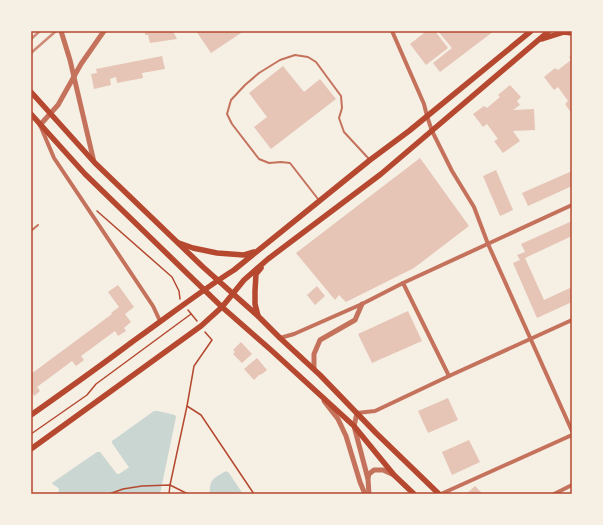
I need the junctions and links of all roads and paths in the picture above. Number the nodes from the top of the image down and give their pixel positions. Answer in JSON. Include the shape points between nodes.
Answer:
{"nodes":[{"id":1,"x":62,"y":31,"type":"edge"},
{"id":2,"x":104,"y":31,"type":"edge"},
{"id":3,"x":392,"y":31,"type":"edge"},
{"id":4,"x":531,"y":31,"type":"edge"},
{"id":5,"x":550,"y":31,"type":"edge"},
{"id":6,"x":572,"y":33,"type":"edge"},
{"id":7,"x":538,"y":40,"type":"junction"},
{"id":8,"x":74,"y":77,"type":"junction"},
{"id":9,"x":31,"y":92,"type":"edge"},
{"id":10,"x":31,"y":114,"type":"edge"},
{"id":11,"x":50,"y":114,"type":"junction"},
{"id":12,"x":427,"y":116,"type":"junction"},
{"id":13,"x":40,"y":125,"type":"junction"},
{"id":14,"x":432,"y":131,"type":"junction"},
{"id":15,"x":370,"y":160,"type":"junction"},
{"id":16,"x":95,"y":163,"type":"junction"},
{"id":17,"x":319,"y":200,"type":"junction"},
{"id":18,"x":572,"y":205,"type":"edge"},
{"id":19,"x":94,"y":208,"type":"dead end"},
{"id":20,"x":38,"y":225,"type":"dead end"},
{"id":21,"x":31,"y":231,"type":"edge"},
{"id":22,"x":177,"y":242,"type":"junction"},
{"id":23,"x":488,"y":244,"type":"junction"},
{"id":24,"x":258,"y":251,"type":"junction"},
{"id":25,"x":268,"y":259,"type":"junction"},
{"id":26,"x":217,"y":281,"type":"junction"},
{"id":27,"x":403,"y":283,"type":"junction"},
{"id":28,"x":204,"y":290,"type":"junction"},
{"id":29,"x":233,"y":293,"type":"junction"},
{"id":30,"x":184,"y":304,"type":"junction"},
{"id":31,"x":362,"y":304,"type":"junction"},
{"id":32,"x":222,"y":307,"type":"junction"},
{"id":33,"x":258,"y":316,"type":"junction"},
{"id":34,"x":572,"y":320,"type":"edge"},
{"id":35,"x":160,"y":321,"type":"junction"},
{"id":36,"x":280,"y":338,"type":"junction"},
{"id":37,"x":530,"y":339,"type":"junction"},
{"id":38,"x":212,"y":340,"type":"dead end"},
{"id":39,"x":314,"y":369,"type":"junction"},
{"id":40,"x":449,"y":376,"type":"junction"},
{"id":41,"x":311,"y":387,"type":"junction"},
{"id":42,"x":187,"y":406,"type":"junction"},
{"id":43,"x":357,"y":413,"type":"junction"},
{"id":44,"x":31,"y":415,"type":"edge"},
{"id":45,"x":354,"y":426,"type":"junction"},
{"id":46,"x":572,"y":431,"type":"edge"},
{"id":47,"x":31,"y":434,"type":"edge"},
{"id":48,"x":572,"y":435,"type":"edge"},
{"id":49,"x":31,"y":449,"type":"edge"},
{"id":50,"x":394,"y":475,"type":"junction"},
{"id":51,"x":368,"y":480,"type":"junction"},
{"id":52,"x":170,"y":485,"type":"junction"},
{"id":53,"x":572,"y":485,"type":"edge"},
{"id":54,"x":110,"y":494,"type":"edge"},
{"id":55,"x":169,"y":494,"type":"edge"},
{"id":56,"x":188,"y":494,"type":"edge"},
{"id":57,"x":254,"y":494,"type":"edge"},
{"id":58,"x":365,"y":494,"type":"edge"},
{"id":59,"x":369,"y":494,"type":"edge"},
{"id":60,"x":414,"y":494,"type":"edge"},
{"id":61,"x":440,"y":494,"type":"edge"},
{"id":62,"x":554,"y":494,"type":"edge"}],
"edges":[{"from":1,"to":8,"type":"street"},
{"from":2,"to":8,"type":"street"},
{"from":3,"to":12,"type":"street"},
{"from":4,"to":12,"type":"main road"},
{"from":5,"to":7,"type":"main road"},
{"from":6,"to":7,"type":"main road","via":[[564,32]]},
{"from":7,"to":14,"type":"main road"},
{"from":8,"to":11,"type":"street"},
{"from":8,"to":16,"type":"street"},
{"from":9,"to":11,"type":"main road"},
{"from":10,"to":13,"type":"main road"},
{"from":11,"to":13,"type":"street"},
{"from":11,"to":16,"type":"main road"},
{"from":12,"to":14,"type":"street"},
{"from":12,"to":15,"type":"main road"},
{"from":13,"to":28,"type":"main road","via":[[85,174]]},
{"from":13,"to":35,"type":"street","via":[[54,158],[153,306]]},
{"from":14,"to":23,"type":"street","via":[[474,207]]},
{"from":14,"to":25,"type":"main road","via":[[381,174]]},
{"from":15,"to":17,"type":"main road"},
{"from":15,"to":17,"type":"lane","via":[[344,132],[339,118],[342,108],[341,96],[316,62],[308,57],[295,55],[259,72],[231,100],[228,114],[232,124],[260,159],[269,163],[290,163]]},
{"from":16,"to":22,"type":"main road"},
{"from":17,"to":24,"type":"main road"},
{"from":18,"to":23,"type":"street"},
{"from":19,"to":30,"type":"path","via":[[172,277],[179,291],[179,298]]},
{"from":20,"to":21,"type":"lane"},
{"from":22,"to":24,"type":"main road","via":[[217,253],[244,255]]},
{"from":22,"to":26,"type":"main road"},
{"from":23,"to":27,"type":"street"},
{"from":23,"to":37,"type":"street"},
{"from":24,"to":26,"type":"main road"},
{"from":25,"to":29,"type":"main road"},
{"from":25,"to":33,"type":"main road","via":[[256,274],[255,304]]},
{"from":26,"to":28,"type":"main road"},
{"from":26,"to":29,"type":"main road"},
{"from":27,"to":31,"type":"street"},
{"from":27,"to":40,"type":"street"},
{"from":28,"to":30,"type":"main road"},
{"from":28,"to":32,"type":"main road"},
{"from":29,"to":32,"type":"main road"},
{"from":29,"to":33,"type":"main road"},
{"from":30,"to":35,"type":"main road"},
{"from":30,"to":47,"type":"path","via":[[192,314],[96,384],[87,395]]},
{"from":31,"to":36,"type":"street"},
{"from":31,"to":39,"type":"street","via":[[355,320],[320,340],[314,354]]},
{"from":32,"to":41,"type":"main road"},
{"from":32,"to":49,"type":"main road","via":[[201,326]]},
{"from":33,"to":36,"type":"main road"},
{"from":34,"to":37,"type":"street"},
{"from":35,"to":44,"type":"main road"},
{"from":36,"to":39,"type":"main road"},
{"from":37,"to":40,"type":"street"},
{"from":37,"to":46,"type":"street"},
{"from":38,"to":42,"type":"path","via":[[194,366]]},
{"from":39,"to":43,"type":"main road"},
{"from":40,"to":43,"type":"street","via":[[375,411]]},
{"from":41,"to":45,"type":"main road"},
{"from":41,"to":58,"type":"street","via":[[338,419]]},
{"from":42,"to":52,"type":"path"},
{"from":42,"to":57,"type":"path","via":[[202,415]]},
{"from":43,"to":45,"type":"street"},
{"from":43,"to":61,"type":"main road"},
{"from":45,"to":50,"type":"main road"},
{"from":45,"to":51,"type":"street"},
{"from":48,"to":61,"type":"street"},
{"from":50,"to":51,"type":"street","via":[[383,470],[374,470],[369,474]]},
{"from":50,"to":60,"type":"main road"},
{"from":51,"to":59,"type":"street"},
{"from":52,"to":54,"type":"path","via":[[142,486]]},
{"from":52,"to":55,"type":"path"},
{"from":52,"to":56,"type":"path"},
{"from":53,"to":62,"type":"street"}]}
